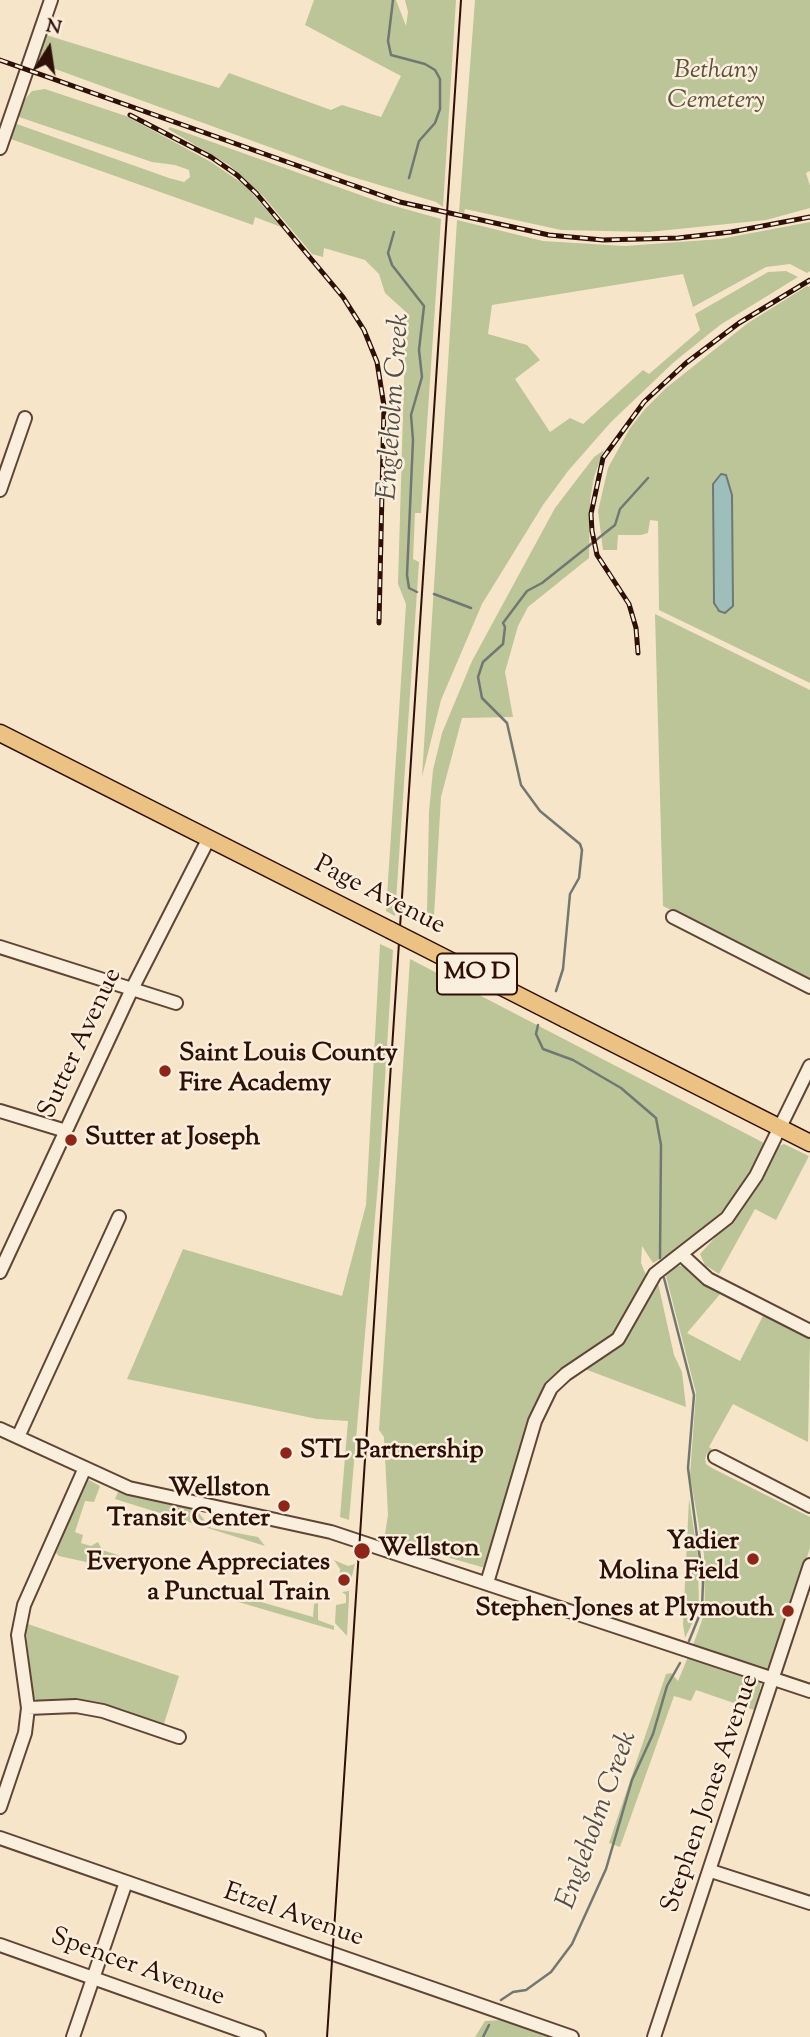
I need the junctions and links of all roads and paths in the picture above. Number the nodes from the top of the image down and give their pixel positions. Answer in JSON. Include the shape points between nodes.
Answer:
{"nodes":[{"id":1,"x":51,"y":0,"type":"edge"},
{"id":2,"x":0,"y":148,"type":"edge"},
{"id":3,"x":25,"y":418,"type":"dead end"},
{"id":4,"x":0,"y":490,"type":"edge"},
{"id":5,"x":0,"y":733,"type":"edge"},
{"id":6,"x":209,"y":838,"type":"junction"},
{"id":7,"x":673,"y":917,"type":"dead end"},
{"id":8,"x":0,"y":947,"type":"edge"},
{"id":9,"x":810,"y":986,"type":"edge"},
{"id":10,"x":132,"y":989,"type":"junction"},
{"id":11,"x":176,"y":1003,"type":"dead end"},
{"id":12,"x":810,"y":1066,"type":"edge"},
{"id":13,"x":0,"y":1111,"type":"edge"},
{"id":14,"x":778,"y":1127,"type":"junction"},
{"id":15,"x":66,"y":1131,"type":"junction"},
{"id":16,"x":810,"y":1143,"type":"edge"},
{"id":17,"x":119,"y":1217,"type":"dead end"},
{"id":18,"x":682,"y":1255,"type":"junction"},
{"id":19,"x":0,"y":1272,"type":"edge"},
{"id":20,"x":810,"y":1331,"type":"edge"},
{"id":21,"x":0,"y":1429,"type":"edge"},
{"id":22,"x":18,"y":1437,"type":"junction"},
{"id":23,"x":715,"y":1457,"type":"dead end"},
{"id":24,"x":84,"y":1470,"type":"junction"},
{"id":25,"x":810,"y":1506,"type":"edge"},
{"id":26,"x":810,"y":1565,"type":"edge"},
{"id":27,"x":486,"y":1583,"type":"junction"},
{"id":28,"x":775,"y":1679,"type":"junction"},
{"id":29,"x":810,"y":1692,"type":"edge"},
{"id":30,"x":28,"y":1708,"type":"junction"},
{"id":31,"x":179,"y":1737,"type":"dead end"},
{"id":32,"x":0,"y":1807,"type":"edge"},
{"id":33,"x":0,"y":1838,"type":"edge"},
{"id":34,"x":711,"y":1871,"type":"junction"},
{"id":35,"x":126,"y":1882,"type":"junction"},
{"id":36,"x":810,"y":1903,"type":"edge"},
{"id":37,"x":0,"y":1945,"type":"edge"},
{"id":38,"x":94,"y":1977,"type":"junction"},
{"id":39,"x":73,"y":2037,"type":"edge"},
{"id":40,"x":259,"y":2037,"type":"edge"},
{"id":41,"x":572,"y":2037,"type":"edge"},
{"id":42,"x":654,"y":2037,"type":"edge"}],
"edges":[{"from":1,"to":2,"type":"street"},
{"from":3,"to":4,"type":"street"},
{"from":5,"to":6,"type":"main road","name":"Page Avenue","number":"MO D"},
{"from":6,"to":10,"type":"street","name":"Sutter Avenue"},
{"from":6,"to":14,"type":"main road","name":"Page Avenue","number":"MO D","bridge":true},
{"from":7,"to":9,"type":"street"},
{"from":8,"to":10,"type":"street"},
{"from":10,"to":11,"type":"street"},
{"from":10,"to":15,"type":"street","name":"Sutter Avenue"},
{"from":12,"to":14,"type":"street"},
{"from":13,"to":15,"type":"street"},
{"from":14,"to":16,"type":"main road","name":"Page Avenue","number":"MO D"},
{"from":14,"to":18,"type":"street","via":[[756,1176],[727,1218]]},
{"from":15,"to":19,"type":"street","name":"Sutter Avenue"},
{"from":17,"to":22,"type":"street"},
{"from":18,"to":20,"type":"street","via":[[708,1279]]},
{"from":18,"to":27,"type":"street","via":[[650,1279],[618,1339],[551,1388],[535,1421]]},
{"from":21,"to":22,"type":"street"},
{"from":22,"to":24,"type":"street"},
{"from":23,"to":25,"type":"street"},
{"from":24,"to":27,"type":"street","via":[[154,1496],[331,1532]]},
{"from":24,"to":30,"type":"street","via":[[23,1605],[18,1635]]},
{"from":26,"to":28,"type":"street","name":"Stephen Jones Avenue"},
{"from":27,"to":28,"type":"street"},
{"from":28,"to":29,"type":"street"},
{"from":28,"to":34,"type":"street","name":"Stephen Jones Avenue"},
{"from":30,"to":31,"type":"street","via":[[76,1706],[103,1711]]},
{"from":30,"to":32,"type":"street","via":[[25,1733]]},
{"from":33,"to":35,"type":"street","name":"Etzel Avenue"},
{"from":34,"to":36,"type":"street"},
{"from":34,"to":42,"type":"street","name":"Stephen Jones Avenue"},
{"from":35,"to":38,"type":"street"},
{"from":35,"to":41,"type":"street","name":"Etzel Avenue"},
{"from":37,"to":38,"type":"street","name":"Spencer Avenue"},
{"from":38,"to":39,"type":"street"},
{"from":38,"to":40,"type":"street","name":"Spencer Avenue"}]}
